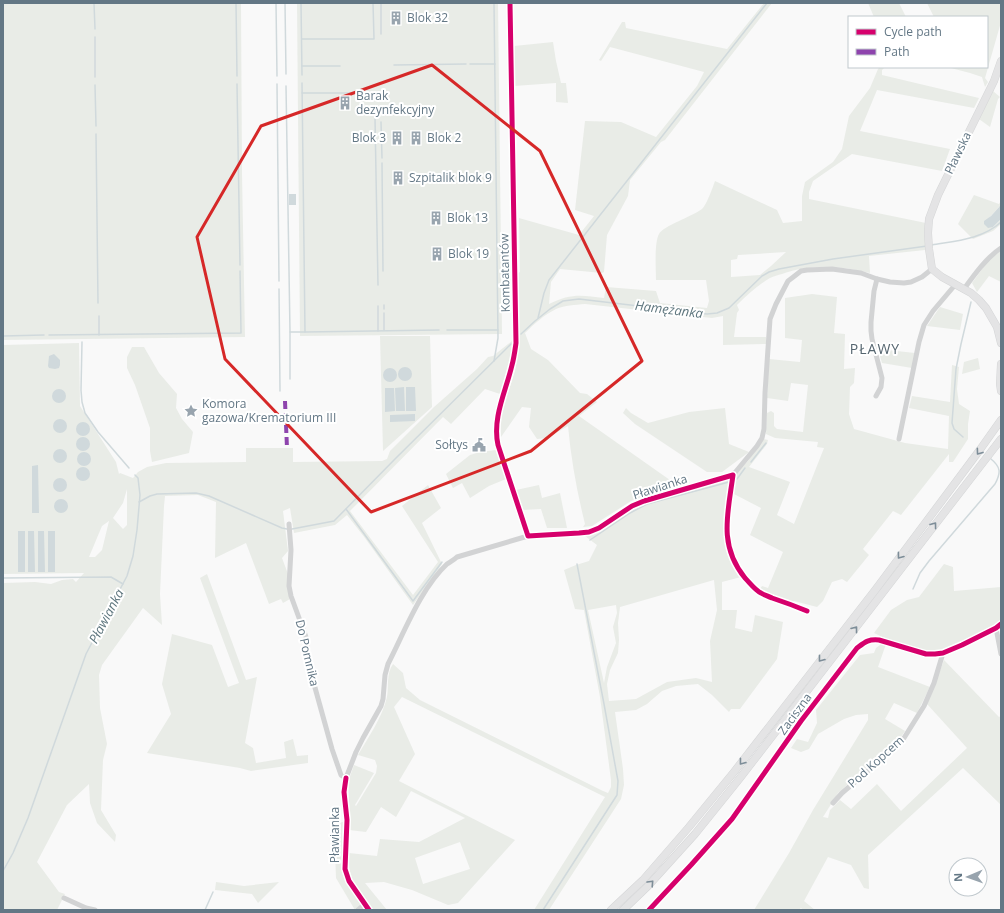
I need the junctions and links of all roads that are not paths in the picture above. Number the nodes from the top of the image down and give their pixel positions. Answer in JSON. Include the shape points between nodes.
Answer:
{"nodes":[{"id":1,"x":510,"y":3,"type":"edge"},
{"id":2,"x":1001,"y":61,"type":"edge"},
{"id":3,"x":1001,"y":248,"type":"edge"},
{"id":4,"x":932,"y":269,"type":"junction"},
{"id":5,"x":877,"y":279,"type":"junction"},
{"id":6,"x":955,"y":285,"type":"junction"},
{"id":7,"x":964,"y":289,"type":"junction"},
{"id":8,"x":1001,"y":343,"type":"edge"},
{"id":9,"x":1001,"y":364,"type":"edge"},
{"id":10,"x":1000,"y":379,"type":"edge"},
{"id":11,"x":1001,"y":391,"type":"edge"},
{"id":12,"x":876,"y":396,"type":"dead end"},
{"id":13,"x":1001,"y":420,"type":"edge"},
{"id":14,"x":899,"y":439,"type":"dead end"},
{"id":15,"x":1001,"y":439,"type":"edge"},
{"id":16,"x":289,"y":524,"type":"dead end"},
{"id":17,"x":528,"y":536,"type":"junction"},
{"id":18,"x":1001,"y":624,"type":"edge"},
{"id":19,"x":996,"y":628,"type":"junction"},
{"id":20,"x":943,"y":653,"type":"junction"},
{"id":21,"x":1001,"y":654,"type":"edge"},
{"id":22,"x":346,"y":778,"type":"junction"},
{"id":23,"x":833,"y":803,"type":"dead end"},
{"id":24,"x":64,"y":898,"type":"dead end"},
{"id":25,"x":365,"y":904,"type":"junction"},
{"id":26,"x":95,"y":910,"type":"edge"},
{"id":27,"x":358,"y":910,"type":"edge"},
{"id":28,"x":369,"y":910,"type":"edge"},
{"id":29,"x":610,"y":910,"type":"edge"},
{"id":30,"x":623,"y":910,"type":"edge"},
{"id":31,"x":649,"y":910,"type":"edge"}],
"edges":[{"from":1,"to":17,"type":"street","name":"Kombatantów","via":[[516,343],[513,364],[497,419],[497,433],[498,445]]},
{"from":2,"to":4,"type":"street","name":"Pławska","via":[[994,81],[933,207],[928,233]]},
{"from":3,"to":7,"type":"street"},
{"from":4,"to":5,"type":"street","name":"Pławianka","via":[[911,282],[896,283]]},
{"from":4,"to":6,"type":"street"},
{"from":5,"to":12,"type":"street","via":[[871,331],[882,378]]},
{"from":5,"to":17,"type":"street","name":"Pławianka","via":[[861,273],[822,269],[802,271],[788,281],[770,319],[762,438],[733,475],[644,501],[589,532]]},
{"from":6,"to":7,"type":"street"},
{"from":6,"to":14,"type":"street","via":[[924,325]]},
{"from":7,"to":8,"type":"street","via":[[986,308],[998,327]]},
{"from":9,"to":10,"type":"street"},
{"from":10,"to":11,"type":"street"},
{"from":13,"to":29,"type":"street","one_way":true,"via":[[876,589],[734,772],[643,880]]},
{"from":30,"to":15,"type":"street","one_way":true,"via":[[696,834]]},
{"from":16,"to":22,"type":"street","name":"Do Pomnika","via":[[291,596],[306,637],[309,666],[332,749],[341,775]]},
{"from":17,"to":22,"type":"street","name":"Pławianka","via":[[457,557],[436,575],[420,600],[388,664],[381,706],[363,738]]},
{"from":18,"to":19,"type":"street","name":"Zaciszna"},
{"from":19,"to":20,"type":"street","name":"Zaciszna"},
{"from":19,"to":21,"type":"street"},
{"from":20,"to":23,"type":"street","name":"Pod Kopcem","via":[[924,706],[904,738],[842,792]]},
{"from":20,"to":31,"type":"street","name":"Zaciszna","via":[[926,654],[879,640],[864,642],[857,648],[801,721],[732,819]]},
{"from":22,"to":25,"type":"street","name":"Pławianka","via":[[345,870],[349,881]]},
{"from":24,"to":26,"type":"street"},
{"from":25,"to":27,"type":"street"},
{"from":25,"to":28,"type":"street","name":"Pławianka"}]}
